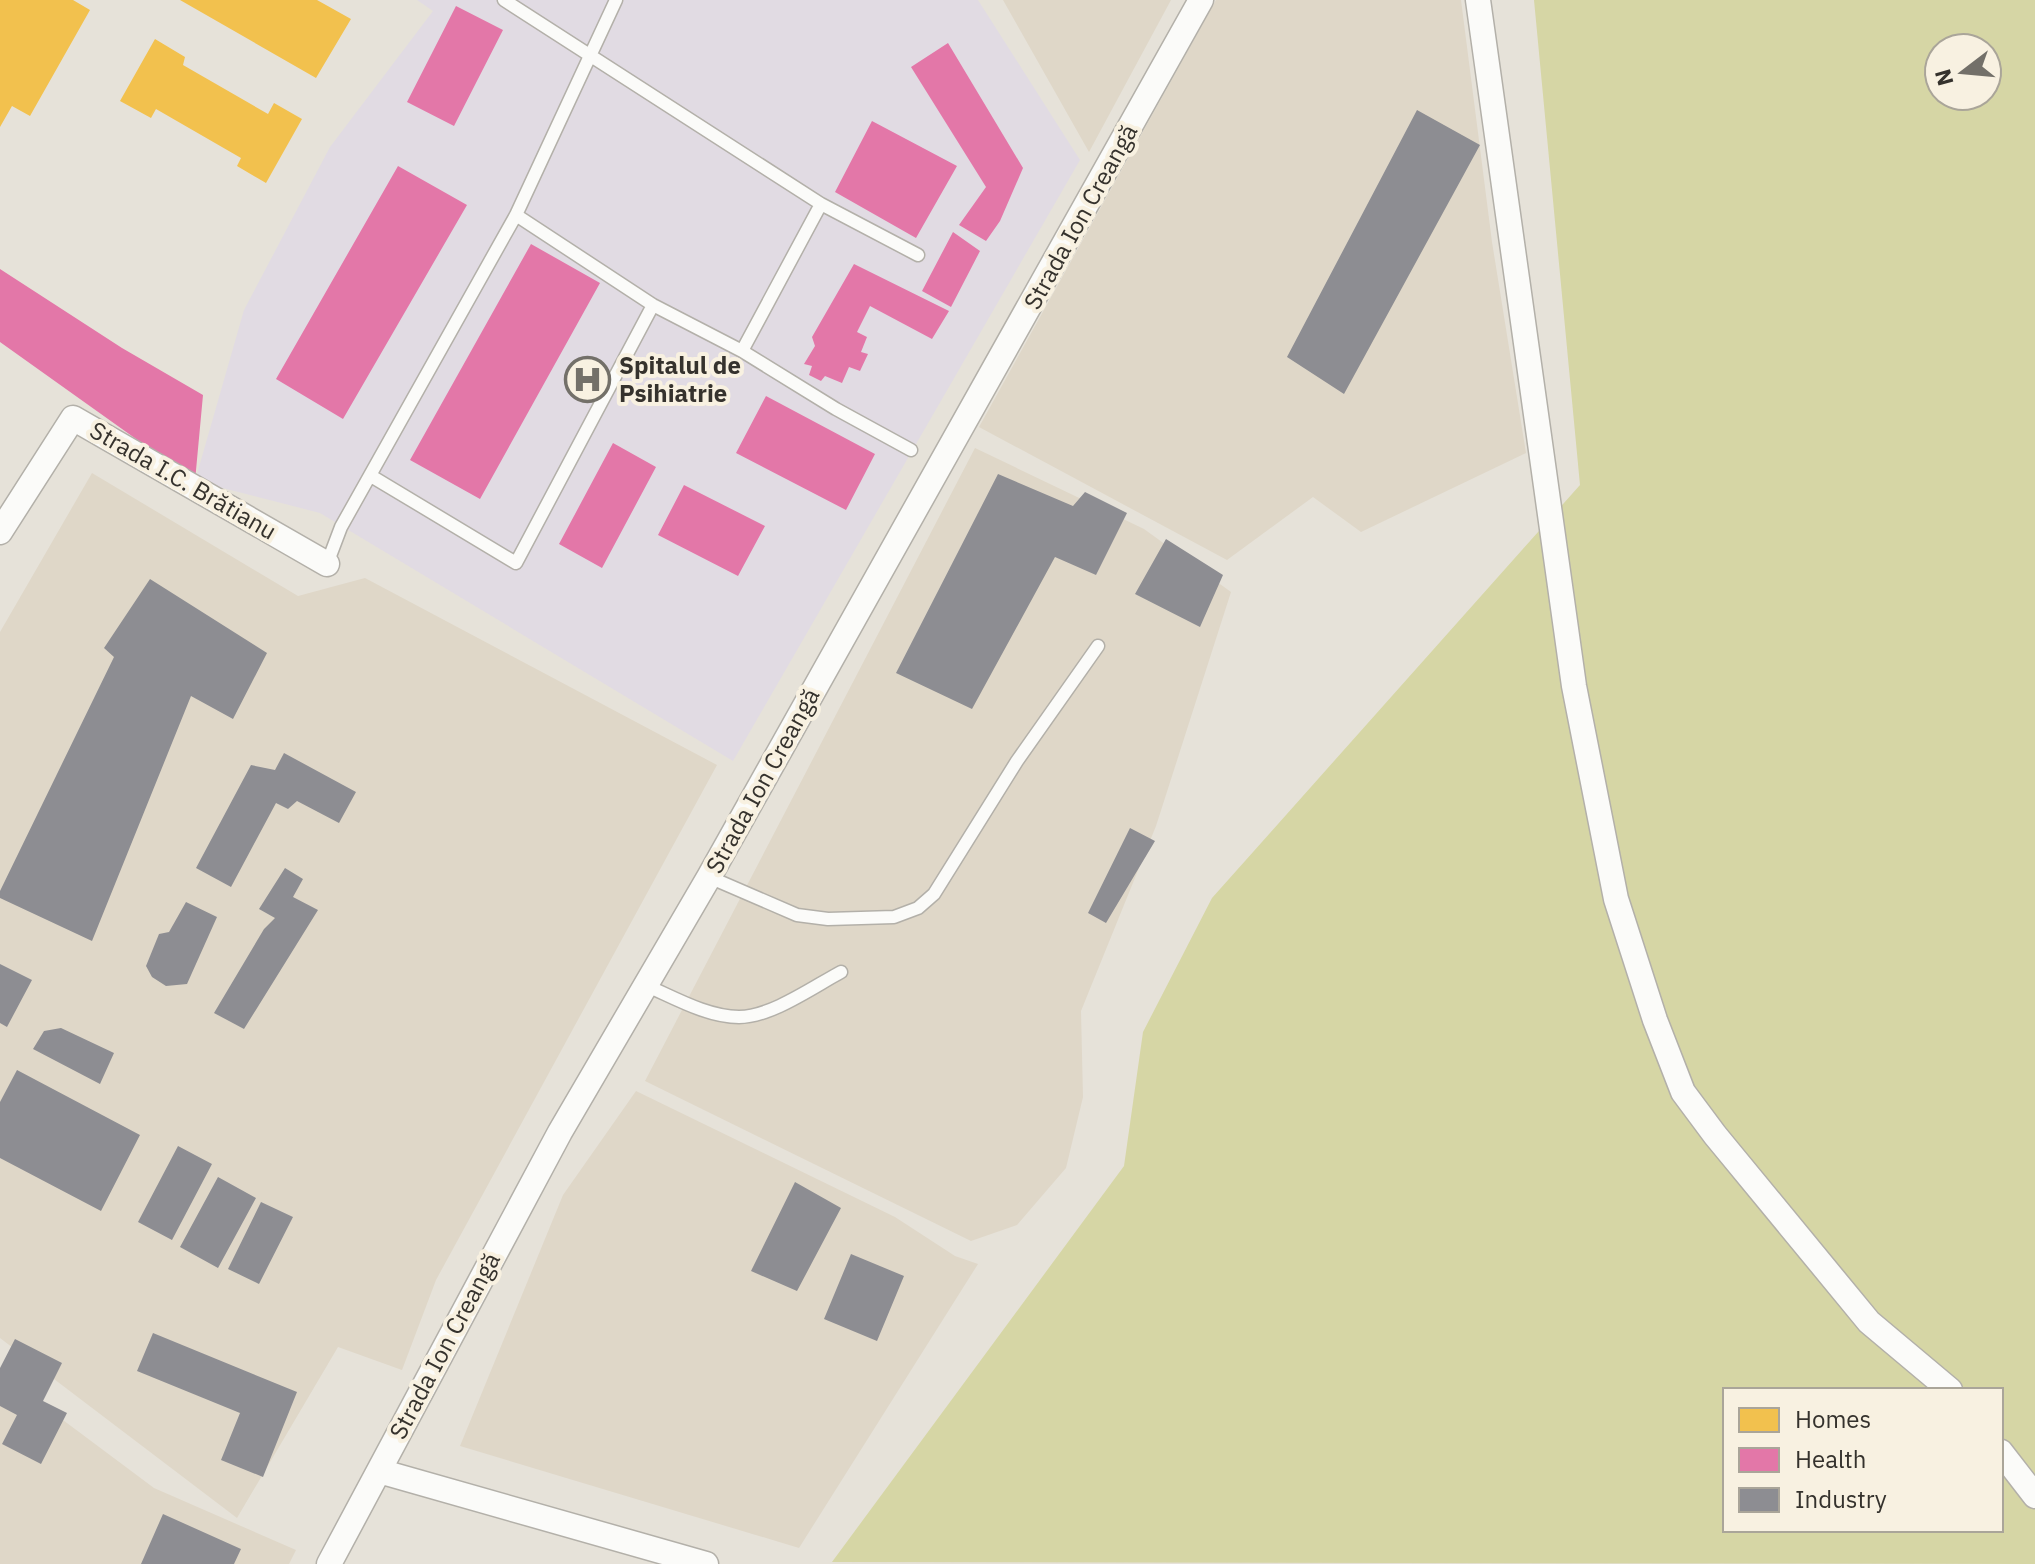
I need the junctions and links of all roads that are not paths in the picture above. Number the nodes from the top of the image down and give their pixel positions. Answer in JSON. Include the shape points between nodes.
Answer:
{"nodes":[{"id":1,"x":504,"y":0,"type":"edge"},
{"id":2,"x":616,"y":0,"type":"edge"},
{"id":3,"x":1201,"y":0,"type":"edge"},
{"id":4,"x":1478,"y":0,"type":"edge"},
{"id":5,"x":589,"y":57,"type":"junction"},
{"id":6,"x":821,"y":204,"type":"junction"},
{"id":7,"x":516,"y":215,"type":"junction"},
{"id":8,"x":918,"y":255,"type":"dead end"},
{"id":9,"x":653,"y":305,"type":"junction"},
{"id":10,"x":742,"y":351,"type":"junction"},
{"id":11,"x":911,"y":450,"type":"dead end"},
{"id":12,"x":371,"y":476,"type":"junction"},
{"id":13,"x":0,"y":532,"type":"edge"},
{"id":14,"x":327,"y":564,"type":"joint"},
{"id":15,"x":1098,"y":646,"type":"dead end"},
{"id":16,"x":709,"y":877,"type":"junction"},
{"id":17,"x":841,"y":972,"type":"dead end"},
{"id":18,"x":645,"y":985,"type":"junction"},
{"id":19,"x":1948,"y":1388,"type":"edge"},
{"id":20,"x":2003,"y":1455,"type":"edge"},
{"id":21,"x":379,"y":1471,"type":"junction"},
{"id":22,"x":2035,"y":1496,"type":"edge"},
{"id":23,"x":329,"y":1564,"type":"edge"},
{"id":24,"x":706,"y":1564,"type":"edge"}],
"edges":[{"from":1,"to":5,"type":"lane"},
{"from":2,"to":5,"type":"lane"},
{"from":3,"to":16,"type":"street","name":"Strada Ion Creangă"},
{"from":4,"to":19,"type":"street","via":[[1574,686],[1616,899],[1655,1020],[1683,1092],[1715,1135],[1869,1322]]},
{"from":5,"to":6,"type":"lane"},
{"from":5,"to":7,"type":"lane"},
{"from":6,"to":8,"type":"lane"},
{"from":6,"to":10,"type":"lane"},
{"from":7,"to":9,"type":"lane"},
{"from":7,"to":12,"type":"lane"},
{"from":9,"to":10,"type":"lane"},
{"from":9,"to":12,"type":"lane","via":[[516,563]]},
{"from":10,"to":11,"type":"lane"},
{"from":12,"to":14,"type":"lane","via":[[341,527]]},
{"from":13,"to":14,"type":"street","name":"Strada I.C. Brătianu","via":[[73,418]]},
{"from":15,"to":16,"type":"lane","via":[[1017,761],[934,894],[918,908],[894,917],[797,915]]},
{"from":16,"to":18,"type":"street","name":"Strada Ion Creangă"},
{"from":17,"to":18,"type":"lane","via":[[775,1007],[740,1017],[714,1013]]},
{"from":18,"to":21,"type":"street","name":"Strada Ion Creangă"},
{"from":20,"to":22,"type":"street"},
{"from":21,"to":23,"type":"street","name":"Strada Ion Creangă"},
{"from":21,"to":24,"type":"street"}]}
